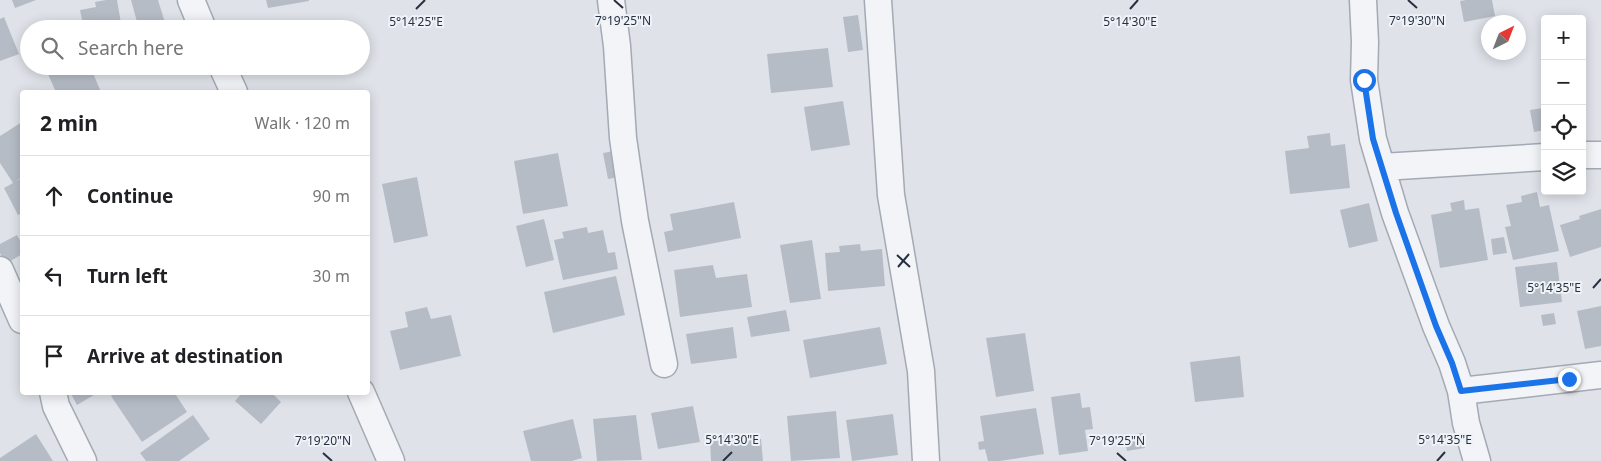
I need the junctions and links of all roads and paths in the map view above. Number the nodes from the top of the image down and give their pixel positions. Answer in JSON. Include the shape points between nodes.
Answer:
{"nodes":[{"id":1,"x":191,"y":0,"type":"edge"},
{"id":2,"x":611,"y":0,"type":"edge"},
{"id":3,"x":878,"y":0,"type":"edge"},
{"id":4,"x":1363,"y":0,"type":"edge"},
{"id":5,"x":199,"y":20,"type":"edge"},
{"id":6,"x":226,"y":75,"type":"edge"},
{"id":7,"x":233,"y":90,"type":"edge"},
{"id":8,"x":1586,"y":155,"type":"edge"},
{"id":9,"x":1601,"y":155,"type":"edge"},
{"id":10,"x":1541,"y":157,"type":"edge"},
{"id":11,"x":1382,"y":167,"type":"junction"},
{"id":12,"x":0,"y":270,"type":"edge"},
{"id":13,"x":20,"y":315,"type":"edge"},
{"id":14,"x":664,"y":364,"type":"dead end"},
{"id":15,"x":1601,"y":376,"type":"edge"},
{"id":16,"x":1461,"y":391,"type":"junction"},
{"id":17,"x":54,"y":395,"type":"edge"},
{"id":18,"x":361,"y":395,"type":"edge"},
{"id":19,"x":83,"y":461,"type":"edge"},
{"id":20,"x":391,"y":461,"type":"edge"},
{"id":21,"x":926,"y":461,"type":"edge"},
{"id":22,"x":1477,"y":461,"type":"edge"}],
"edges":[{"from":1,"to":5,"type":"street"},
{"from":2,"to":14,"type":"street","via":[[623,138],[635,221]]},
{"from":3,"to":21,"type":"street","via":[[891,195],[921,371]]},
{"from":4,"to":11,"type":"street","via":[[1364,80],[1373,139]]},
{"from":6,"to":7,"type":"street"},
{"from":8,"to":9,"type":"street"},
{"from":10,"to":11,"type":"street"},
{"from":11,"to":16,"type":"street"},
{"from":12,"to":13,"type":"street"},
{"from":15,"to":16,"type":"street"},
{"from":16,"to":22,"type":"street"},
{"from":17,"to":19,"type":"street"},
{"from":18,"to":20,"type":"street"}]}
